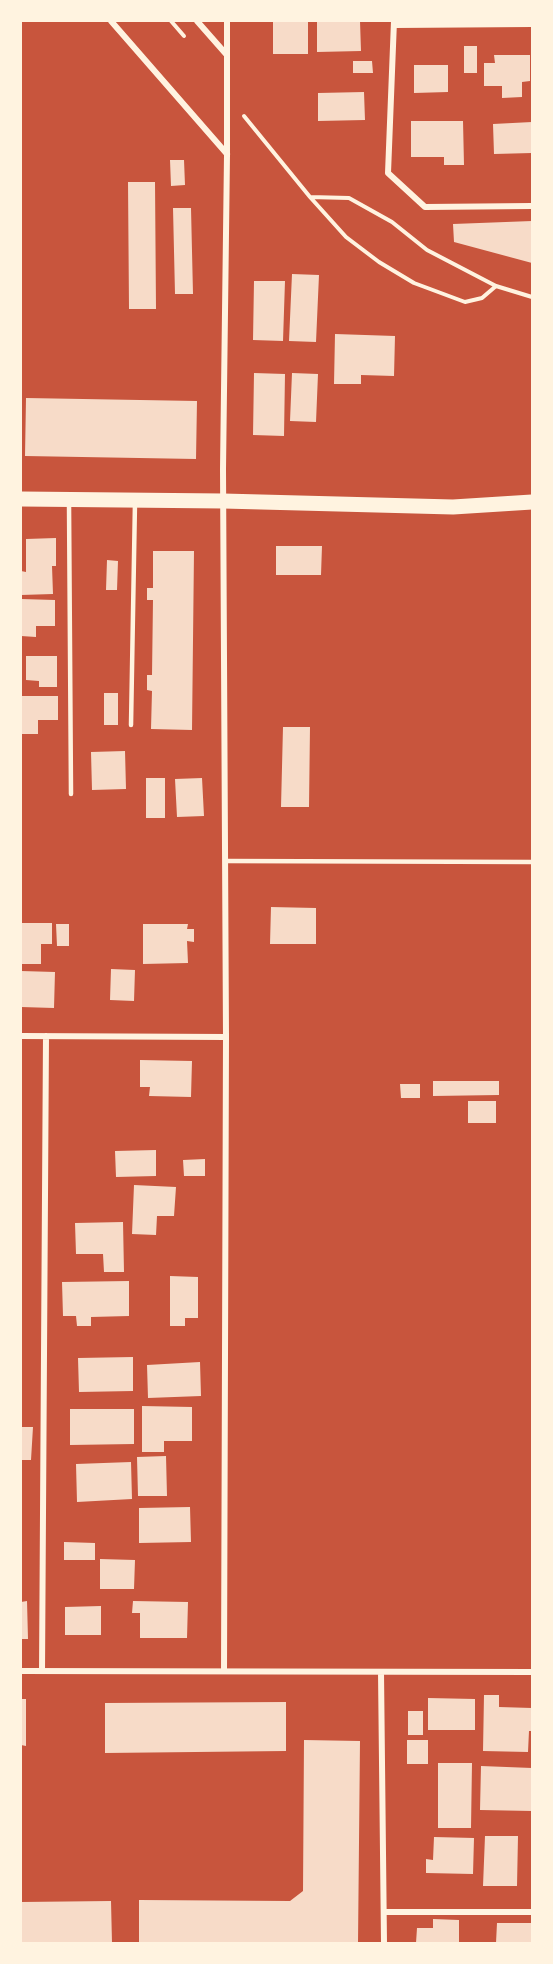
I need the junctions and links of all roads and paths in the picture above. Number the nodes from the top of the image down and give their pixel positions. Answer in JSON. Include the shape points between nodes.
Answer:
{"nodes":[{"id":1,"x":111,"y":21,"type":"edge"},
{"id":2,"x":171,"y":21,"type":"edge"},
{"id":3,"x":197,"y":21,"type":"edge"},
{"id":4,"x":227,"y":21,"type":"edge"},
{"id":5,"x":394,"y":23,"type":"edge"},
{"id":6,"x":532,"y":24,"type":"edge"},
{"id":7,"x":184,"y":37,"type":"dead end"},
{"id":8,"x":226,"y":54,"type":"junction"},
{"id":9,"x":226,"y":84,"type":"junction"},
{"id":10,"x":227,"y":155,"type":"junction"},
{"id":11,"x":309,"y":197,"type":"junction"},
{"id":12,"x":532,"y":206,"type":"edge"},
{"id":13,"x":496,"y":286,"type":"junction"},
{"id":14,"x":532,"y":297,"type":"edge"},
{"id":15,"x":21,"y":499,"type":"edge"},
{"id":16,"x":69,"y":500,"type":"junction"},
{"id":17,"x":135,"y":500,"type":"junction"},
{"id":18,"x":223,"y":501,"type":"junction"},
{"id":19,"x":532,"y":502,"type":"edge"},
{"id":20,"x":131,"y":725,"type":"dead end"},
{"id":21,"x":71,"y":794,"type":"dead end"},
{"id":22,"x":225,"y":861,"type":"junction"},
{"id":23,"x":532,"y":862,"type":"edge"},
{"id":24,"x":21,"y":1036,"type":"edge"},
{"id":25,"x":46,"y":1036,"type":"junction"},
{"id":26,"x":226,"y":1037,"type":"junction"},
{"id":27,"x":21,"y":1671,"type":"edge"},
{"id":28,"x":42,"y":1671,"type":"junction"},
{"id":29,"x":224,"y":1671,"type":"junction"},
{"id":30,"x":381,"y":1672,"type":"junction"},
{"id":31,"x":532,"y":1672,"type":"edge"},
{"id":32,"x":384,"y":1912,"type":"junction"},
{"id":33,"x":532,"y":1912,"type":"edge"},
{"id":34,"x":384,"y":1943,"type":"edge"}],
"edges":[{"from":1,"to":10,"type":"street"},
{"from":2,"to":7,"type":"path"},
{"from":3,"to":8,"type":"street"},
{"from":4,"to":8,"type":"street"},
{"from":5,"to":6,"type":"street"},
{"from":5,"to":12,"type":"street","via":[[388,173],[425,207]]},
{"from":8,"to":9,"type":"street"},
{"from":9,"to":10,"type":"street"},
{"from":9,"to":11,"type":"path","via":[[246,119]]},
{"from":10,"to":18,"type":"street"},
{"from":11,"to":13,"type":"path","via":[[349,198],[392,222],[427,250]]},
{"from":11,"to":13,"type":"path","via":[[346,237],[414,284],[465,302],[482,298]]},
{"from":13,"to":14,"type":"path"},
{"from":15,"to":16,"type":"main road"},
{"from":16,"to":17,"type":"main road"},
{"from":16,"to":21,"type":"lane"},
{"from":17,"to":18,"type":"main road"},
{"from":17,"to":20,"type":"lane"},
{"from":18,"to":19,"type":"main road","via":[[453,507]]},
{"from":18,"to":22,"type":"street"},
{"from":22,"to":23,"type":"lane"},
{"from":22,"to":26,"type":"street"},
{"from":24,"to":25,"type":"street"},
{"from":25,"to":26,"type":"street"},
{"from":25,"to":28,"type":"street"},
{"from":26,"to":29,"type":"street"},
{"from":27,"to":28,"type":"street"},
{"from":28,"to":29,"type":"street"},
{"from":29,"to":30,"type":"street"},
{"from":30,"to":31,"type":"street"},
{"from":30,"to":32,"type":"street"},
{"from":32,"to":33,"type":"street"},
{"from":32,"to":34,"type":"street"}]}
